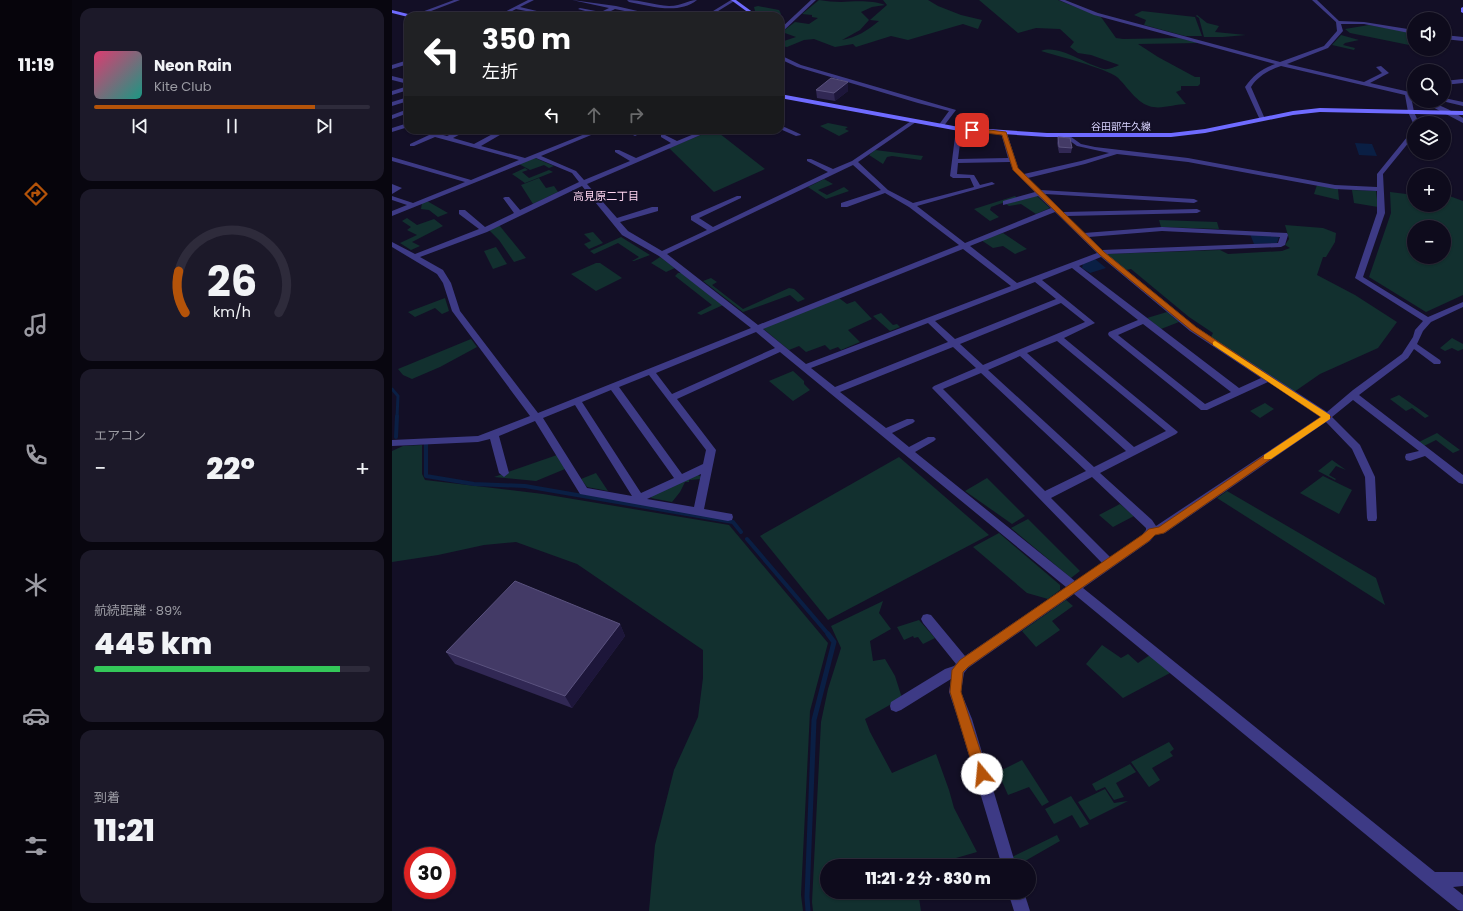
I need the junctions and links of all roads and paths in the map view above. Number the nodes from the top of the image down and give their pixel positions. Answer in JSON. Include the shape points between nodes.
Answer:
{"nodes":[{"id":1,"x":458,"y":0,"type":"edge"},
{"id":2,"x":517,"y":0,"type":"edge"},
{"id":3,"x":578,"y":0,"type":"edge"},
{"id":4,"x":630,"y":0,"type":"edge"},
{"id":5,"x":678,"y":0,"type":"edge"},
{"id":6,"x":695,"y":0,"type":"edge"},
{"id":7,"x":733,"y":0,"type":"edge"},
{"id":8,"x":814,"y":0,"type":"edge"},
{"id":9,"x":1061,"y":0,"type":"edge"},
{"id":10,"x":1314,"y":0,"type":"edge"},
{"id":11,"x":529,"y":2,"type":"edge"},
{"id":12,"x":536,"y":5,"type":"dead end"},
{"id":13,"x":665,"y":6,"type":"junction"},
{"id":14,"x":516,"y":8,"type":"junction"},
{"id":15,"x":615,"y":8,"type":"junction"},
{"id":16,"x":1463,"y":8,"type":"edge"},
{"id":17,"x":580,"y":9,"type":"dead end"},
{"id":18,"x":392,"y":11,"type":"edge"},
{"id":19,"x":423,"y":12,"type":"edge"},
{"id":20,"x":508,"y":12,"type":"edge"},
{"id":21,"x":534,"y":12,"type":"edge"},
{"id":22,"x":590,"y":12,"type":"edge"},
{"id":23,"x":606,"y":12,"type":"edge"},
{"id":24,"x":636,"y":12,"type":"edge"},
{"id":25,"x":714,"y":12,"type":"edge"},
{"id":26,"x":750,"y":12,"type":"edge"},
{"id":27,"x":1463,"y":12,"type":"edge"},
{"id":28,"x":404,"y":14,"type":"edge"},
{"id":29,"x":1338,"y":22,"type":"junction"},
{"id":30,"x":784,"y":28,"type":"edge"},
{"id":31,"x":1407,"y":31,"type":"edge"},
{"id":32,"x":1451,"y":38,"type":"edge"},
{"id":33,"x":1463,"y":39,"type":"edge"},
{"id":34,"x":784,"y":60,"type":"edge"},
{"id":35,"x":404,"y":63,"type":"edge"},
{"id":36,"x":392,"y":64,"type":"edge"},
{"id":37,"x":1279,"y":64,"type":"junction"},
{"id":38,"x":399,"y":65,"type":"junction"},
{"id":39,"x":392,"y":67,"type":"edge"},
{"id":40,"x":1379,"y":67,"type":"dead end"},
{"id":41,"x":392,"y":78,"type":"edge"},
{"id":42,"x":404,"y":81,"type":"edge"},
{"id":43,"x":1463,"y":81,"type":"edge"},
{"id":44,"x":1451,"y":82,"type":"edge"},
{"id":45,"x":1364,"y":84,"type":"junction"},
{"id":46,"x":392,"y":86,"type":"edge"},
{"id":47,"x":404,"y":88,"type":"edge"},
{"id":48,"x":404,"y":90,"type":"edge"},
{"id":49,"x":392,"y":93,"type":"edge"},
{"id":50,"x":1407,"y":93,"type":"edge"},
{"id":51,"x":784,"y":97,"type":"edge"},
{"id":52,"x":787,"y":97,"type":"junction"},
{"id":53,"x":784,"y":98,"type":"edge"},
{"id":54,"x":404,"y":100,"type":"edge"},
{"id":55,"x":1451,"y":101,"type":"edge"},
{"id":56,"x":392,"y":104,"type":"edge"},
{"id":57,"x":1463,"y":104,"type":"edge"},
{"id":58,"x":1411,"y":108,"type":"edge"},
{"id":59,"x":1439,"y":108,"type":"edge"},
{"id":60,"x":1411,"y":112,"type":"junction"},
{"id":61,"x":404,"y":113,"type":"edge"},
{"id":62,"x":1449,"y":113,"type":"junction"},
{"id":63,"x":1463,"y":113,"type":"edge"},
{"id":64,"x":1413,"y":116,"type":"edge"},
{"id":65,"x":392,"y":117,"type":"edge"},
{"id":66,"x":1262,"y":119,"type":"junction"},
{"id":67,"x":914,"y":121,"type":"junction"},
{"id":68,"x":1463,"y":121,"type":"edge"},
{"id":69,"x":392,"y":123,"type":"edge"},
{"id":70,"x":404,"y":126,"type":"edge"},
{"id":71,"x":941,"y":126,"type":"junction"},
{"id":72,"x":404,"y":127,"type":"edge"},
{"id":73,"x":784,"y":129,"type":"edge"},
{"id":74,"x":958,"y":129,"type":"junction"},
{"id":75,"x":392,"y":130,"type":"edge"},
{"id":76,"x":1004,"y":133,"type":"junction"},
{"id":77,"x":428,"y":134,"type":"edge"},
{"id":78,"x":437,"y":134,"type":"edge"},
{"id":79,"x":456,"y":134,"type":"edge"},
{"id":80,"x":497,"y":134,"type":"edge"},
{"id":81,"x":588,"y":134,"type":"edge"},
{"id":82,"x":697,"y":134,"type":"edge"},
{"id":83,"x":798,"y":135,"type":"dead end"},
{"id":84,"x":663,"y":136,"type":"dead end"},
{"id":85,"x":1067,"y":136,"type":"junction"},
{"id":86,"x":448,"y":138,"type":"junction"},
{"id":87,"x":1407,"y":141,"type":"edge"},
{"id":88,"x":676,"y":144,"type":"junction"},
{"id":89,"x":412,"y":145,"type":"dead end"},
{"id":90,"x":475,"y":146,"type":"junction"},
{"id":91,"x":617,"y":151,"type":"dead end"},
{"id":92,"x":1116,"y":152,"type":"junction"},
{"id":93,"x":536,"y":156,"type":"junction"},
{"id":94,"x":392,"y":159,"type":"edge"},
{"id":95,"x":526,"y":160,"type":"junction"},
{"id":96,"x":809,"y":160,"type":"dead end"},
{"id":97,"x":1012,"y":160,"type":"junction"},
{"id":98,"x":636,"y":161,"type":"junction"},
{"id":99,"x":954,"y":161,"type":"junction"},
{"id":100,"x":854,"y":162,"type":"junction"},
{"id":101,"x":833,"y":172,"type":"junction"},
{"id":102,"x":1022,"y":177,"type":"junction"},
{"id":103,"x":471,"y":182,"type":"junction"},
{"id":104,"x":583,"y":183,"type":"junction"},
{"id":105,"x":992,"y":184,"type":"dead end"},
{"id":106,"x":392,"y":186,"type":"edge"},
{"id":107,"x":978,"y":188,"type":"junction"},
{"id":108,"x":1380,"y":189,"type":"junction"},
{"id":109,"x":886,"y":191,"type":"junction"},
{"id":110,"x":392,"y":192,"type":"edge"},
{"id":111,"x":1039,"y":193,"type":"junction"},
{"id":112,"x":739,"y":197,"type":"dead end"},
{"id":113,"x":392,"y":198,"type":"edge"},
{"id":114,"x":507,"y":198,"type":"dead end"},
{"id":115,"x":1006,"y":203,"type":"dead end"},
{"id":116,"x":413,"y":205,"type":"junction"},
{"id":117,"x":844,"y":205,"type":"dead end"},
{"id":118,"x":912,"y":205,"type":"junction"},
{"id":119,"x":655,"y":209,"type":"dead end"},
{"id":120,"x":1059,"y":211,"type":"junction"},
{"id":121,"x":1197,"y":211,"type":"junction"},
{"id":122,"x":462,"y":212,"type":"dead end"},
{"id":123,"x":392,"y":213,"type":"edge"},
{"id":124,"x":518,"y":213,"type":"junction"},
{"id":125,"x":1199,"y":220,"type":"dead end"},
{"id":126,"x":615,"y":221,"type":"junction"},
{"id":127,"x":484,"y":230,"type":"junction"},
{"id":128,"x":713,"y":230,"type":"junction"},
{"id":129,"x":1083,"y":235,"type":"junction"},
{"id":130,"x":392,"y":244,"type":"edge"},
{"id":131,"x":964,"y":246,"type":"junction"},
{"id":132,"x":1101,"y":253,"type":"junction"},
{"id":133,"x":662,"y":254,"type":"junction"},
{"id":134,"x":414,"y":257,"type":"junction"},
{"id":135,"x":1073,"y":265,"type":"junction"},
{"id":136,"x":1036,"y":279,"type":"junction"},
{"id":137,"x":1017,"y":287,"type":"junction"},
{"id":138,"x":1062,"y":300,"type":"junction"},
{"id":139,"x":1463,"y":304,"type":"edge"},
{"id":140,"x":929,"y":320,"type":"junction"},
{"id":141,"x":1428,"y":320,"type":"junction"},
{"id":142,"x":1144,"y":321,"type":"junction"},
{"id":143,"x":755,"y":328,"type":"junction"},
{"id":144,"x":1058,"y":337,"type":"junction"},
{"id":145,"x":954,"y":343,"type":"junction"},
{"id":146,"x":1412,"y":345,"type":"junction"},
{"id":147,"x":782,"y":348,"type":"junction"},
{"id":148,"x":1021,"y":353,"type":"junction"},
{"id":149,"x":1437,"y":362,"type":"dead end"},
{"id":150,"x":805,"y":367,"type":"junction"},
{"id":151,"x":982,"y":369,"type":"junction"},
{"id":152,"x":650,"y":371,"type":"junction"},
{"id":153,"x":1268,"y":378,"type":"junction"},
{"id":154,"x":613,"y":386,"type":"junction"},
{"id":155,"x":834,"y":391,"type":"junction"},
{"id":156,"x":1238,"y":392,"type":"junction"},
{"id":157,"x":1353,"y":395,"type":"junction"},
{"id":158,"x":671,"y":398,"type":"junction"},
{"id":159,"x":577,"y":401,"type":"junction"},
{"id":160,"x":536,"y":416,"type":"junction"},
{"id":161,"x":1327,"y":417,"type":"junction"},
{"id":162,"x":910,"y":422,"type":"dead end"},
{"id":163,"x":884,"y":433,"type":"junction"},
{"id":164,"x":494,"y":434,"type":"junction"},
{"id":165,"x":931,"y":439,"type":"dead end"},
{"id":166,"x":392,"y":443,"type":"edge"},
{"id":167,"x":908,"y":452,"type":"junction"},
{"id":168,"x":1133,"y":452,"type":"junction"},
{"id":169,"x":1427,"y":452,"type":"junction"},
{"id":170,"x":1410,"y":456,"type":"dead end"},
{"id":171,"x":708,"y":466,"type":"junction"},
{"id":172,"x":1093,"y":472,"type":"junction"},
{"id":173,"x":504,"y":473,"type":"dead end"},
{"id":174,"x":680,"y":479,"type":"junction"},
{"id":175,"x":1463,"y":480,"type":"edge"},
{"id":176,"x":1045,"y":496,"type":"junction"},
{"id":177,"x":638,"y":499,"type":"junction"},
{"id":178,"x":698,"y":511,"type":"junction"},
{"id":179,"x":728,"y":517,"type":"dead end"},
{"id":180,"x":1372,"y":518,"type":"dead end"},
{"id":181,"x":1152,"y":531,"type":"junction"},
{"id":182,"x":1109,"y":563,"type":"junction"},
{"id":183,"x":1074,"y":588,"type":"junction"},
{"id":184,"x":927,"y":619,"type":"dead end"},
{"id":185,"x":961,"y":667,"type":"junction"},
{"id":186,"x":896,"y":706,"type":"dead end"},
{"id":187,"x":1007,"y":859,"type":"edge"},
{"id":188,"x":1463,"y":878,"type":"edge"},
{"id":189,"x":1432,"y":880,"type":"junction"},
{"id":190,"x":1018,"y":899,"type":"edge"},
{"id":191,"x":1463,"y":905,"type":"edge"},
{"id":192,"x":1022,"y":911,"type":"edge"}],
"edges":[{"from":1,"to":19,"type":"street"},
{"from":2,"to":11,"type":"street"},
{"from":3,"to":15,"type":"street"},
{"from":4,"to":13,"type":"street"},
{"from":4,"to":15,"type":"street"},
{"from":5,"to":13,"type":"street"},
{"from":6,"to":13,"type":"street","via":[[682,7]]},
{"from":7,"to":25,"type":"street"},
{"from":7,"to":26,"type":"main road"},
{"from":8,"to":30,"type":"street"},
{"from":9,"to":37,"type":"street","via":[[1096,14]]},
{"from":10,"to":29,"type":"street"},
{"from":11,"to":12,"type":"street"},
{"from":11,"to":14,"type":"street"},
{"from":14,"to":20,"type":"street"},
{"from":14,"to":21,"type":"street"},
{"from":15,"to":23,"type":"street"},
{"from":15,"to":24,"type":"street"},
{"from":16,"to":27,"type":"main road"},
{"from":17,"to":22,"type":"street"},
{"from":18,"to":28,"type":"main road"},
{"from":29,"to":31,"type":"street"},
{"from":29,"to":37,"type":"street","via":[[1340,31],[1328,46]]},
{"from":32,"to":33,"type":"street"},
{"from":34,"to":71,"type":"street","via":[[867,87],[953,110]]},
{"from":35,"to":38,"type":"street"},
{"from":36,"to":38,"type":"street"},
{"from":37,"to":45,"type":"street"},
{"from":37,"to":66,"type":"street","via":[[1252,79],[1248,87]]},
{"from":38,"to":39,"type":"street"},
{"from":40,"to":45,"type":"street","via":[[1386,73]]},
{"from":41,"to":42,"type":"street"},
{"from":43,"to":44,"type":"street"},
{"from":45,"to":50,"type":"street"},
{"from":46,"to":47,"type":"street"},
{"from":48,"to":49,"type":"street"},
{"from":51,"to":52,"type":"main road","name":"谷田部牛久線"},
{"from":52,"to":53,"type":"street"},
{"from":52,"to":67,"type":"main road","name":"谷田部牛久線"},
{"from":54,"to":56,"type":"street"},
{"from":55,"to":57,"type":"street"},
{"from":58,"to":60,"type":"street"},
{"from":59,"to":62,"type":"street"},
{"from":60,"to":62,"type":"main road","name":"谷田部牛久線"},
{"from":60,"to":64,"type":"street"},
{"from":60,"to":66,"type":"main road","name":"谷田部牛久線","via":[[1328,109]]},
{"from":61,"to":65,"type":"street"},
{"from":62,"to":63,"type":"main road","name":"谷田部牛久線"},
{"from":62,"to":68,"type":"street"},
{"from":66,"to":85,"type":"main road","name":"谷田部牛久線","via":[[1171,135]]},
{"from":67,"to":71,"type":"main road","name":"谷田部牛久線"},
{"from":67,"to":100,"type":"street"},
{"from":69,"to":70,"type":"street"},
{"from":71,"to":74,"type":"main road","name":"谷田部牛久線"},
{"from":72,"to":75,"type":"street"},
{"from":73,"to":83,"type":"street"},
{"from":74,"to":76,"type":"main road","name":"谷田部牛久線"},
{"from":74,"to":99,"type":"street"},
{"from":76,"to":85,"type":"main road","name":"谷田部牛久線"},
{"from":76,"to":97,"type":"street"},
{"from":77,"to":89,"type":"street"},
{"from":78,"to":86,"type":"street"},
{"from":79,"to":86,"type":"street"},
{"from":80,"to":90,"type":"street"},
{"from":81,"to":93,"type":"street"},
{"from":82,"to":88,"type":"street"},
{"from":84,"to":88,"type":"street"},
{"from":85,"to":92,"type":"street","via":[[1076,144],[1087,148]]},
{"from":86,"to":90,"type":"street"},
{"from":87,"to":108,"type":"street","via":[[1380,174]]},
{"from":88,"to":98,"type":"street"},
{"from":90,"to":95,"type":"street"},
{"from":91,"to":98,"type":"street"},
{"from":92,"to":102,"type":"street","via":[[1077,165]]},
{"from":92,"to":108,"type":"street","via":[[1188,160],[1334,187]]},
{"from":93,"to":95,"type":"street"},
{"from":93,"to":104,"type":"street","via":[[574,172]]},
{"from":94,"to":103,"type":"street"},
{"from":95,"to":103,"type":"street"},
{"from":96,"to":101,"type":"street"},
{"from":97,"to":99,"type":"street"},
{"from":97,"to":102,"type":"street"},
{"from":98,"to":104,"type":"street"},
{"from":99,"to":107,"type":"street","via":[[954,176],[972,176]]},
{"from":100,"to":101,"type":"street"},
{"from":100,"to":109,"type":"street"},
{"from":101,"to":128,"type":"street"},
{"from":102,"to":111,"type":"street"},
{"from":103,"to":116,"type":"street"},
{"from":104,"to":124,"type":"street"},
{"from":104,"to":126,"type":"street"},
{"from":105,"to":107,"type":"street"},
{"from":106,"to":110,"type":"street","via":[[399,188]]},
{"from":107,"to":118,"type":"street"},
{"from":108,"to":141,"type":"street","via":[[1381,213],[1359,278]]},
{"from":109,"to":117,"type":"street"},
{"from":109,"to":118,"type":"street"},
{"from":111,"to":115,"type":"street"},
{"from":111,"to":120,"type":"street"},
{"from":111,"to":121,"type":"street","via":[[1193,198]]},
{"from":112,"to":128,"type":"street","via":[[694,218]]},
{"from":113,"to":116,"type":"street"},
{"from":114,"to":124,"type":"street"},
{"from":116,"to":123,"type":"street"},
{"from":118,"to":131,"type":"street"},
{"from":119,"to":126,"type":"street"},
{"from":120,"to":121,"type":"street"},
{"from":120,"to":129,"type":"street"},
{"from":120,"to":131,"type":"street"},
{"from":121,"to":125,"type":"street"},
{"from":122,"to":127,"type":"street"},
{"from":124,"to":127,"type":"street"},
{"from":126,"to":133,"type":"street","via":[[626,233]]},
{"from":127,"to":134,"type":"street"},
{"from":128,"to":133,"type":"street"},
{"from":129,"to":132,"type":"street"},
{"from":129,"to":132,"type":"street","via":[[1162,229],[1284,235],[1281,245]]},
{"from":130,"to":134,"type":"street"},
{"from":131,"to":137,"type":"street"},
{"from":131,"to":143,"type":"street"},
{"from":132,"to":135,"type":"street"},
{"from":132,"to":153,"type":"street","via":[[1193,329]]},
{"from":133,"to":143,"type":"street"},
{"from":134,"to":160,"type":"street","via":[[440,272],[447,283],[456,312]]},
{"from":135,"to":136,"type":"street"},
{"from":135,"to":142,"type":"street"},
{"from":136,"to":137,"type":"street"},
{"from":136,"to":138,"type":"street"},
{"from":137,"to":140,"type":"street"},
{"from":138,"to":144,"type":"street","via":[[1091,323]]},
{"from":138,"to":145,"type":"street"},
{"from":139,"to":141,"type":"street"},
{"from":140,"to":145,"type":"street"},
{"from":140,"to":150,"type":"street"},
{"from":141,"to":146,"type":"street","via":[[1418,330]]},
{"from":142,"to":156,"type":"street"},
{"from":142,"to":156,"type":"street","via":[[1112,334],[1204,408]]},
{"from":143,"to":147,"type":"street"},
{"from":143,"to":152,"type":"street"},
{"from":144,"to":148,"type":"street"},
{"from":144,"to":168,"type":"street","via":[[1173,432]]},
{"from":145,"to":151,"type":"street"},
{"from":145,"to":155,"type":"street"},
{"from":146,"to":149,"type":"street"},
{"from":146,"to":157,"type":"street","via":[[1405,356]]},
{"from":147,"to":150,"type":"street"},
{"from":147,"to":158,"type":"street"},
{"from":148,"to":151,"type":"street"},
{"from":148,"to":168,"type":"street"},
{"from":150,"to":155,"type":"street"},
{"from":151,"to":172,"type":"street"},
{"from":151,"to":176,"type":"street","via":[[937,388]]},
{"from":152,"to":154,"type":"street"},
{"from":152,"to":158,"type":"street"},
{"from":153,"to":156,"type":"street"},
{"from":153,"to":161,"type":"street"},
{"from":154,"to":159,"type":"street"},
{"from":154,"to":174,"type":"street"},
{"from":155,"to":163,"type":"street"},
{"from":157,"to":161,"type":"street"},
{"from":157,"to":169,"type":"street"},
{"from":158,"to":171,"type":"street","via":[[710,447]]},
{"from":159,"to":160,"type":"street"},
{"from":159,"to":177,"type":"street"},
{"from":160,"to":164,"type":"street"},
{"from":160,"to":177,"type":"street","via":[[584,491]]},
{"from":161,"to":180,"type":"street","via":[[1356,446],[1370,476]]},
{"from":161,"to":181,"type":"street","via":[[1161,530]]},
{"from":162,"to":163,"type":"street"},
{"from":163,"to":167,"type":"street"},
{"from":164,"to":166,"type":"street","via":[[478,439]]},
{"from":164,"to":173,"type":"street"},
{"from":165,"to":167,"type":"street"},
{"from":167,"to":183,"type":"street"},
{"from":168,"to":172,"type":"street"},
{"from":169,"to":170,"type":"street"},
{"from":169,"to":175,"type":"street"},
{"from":171,"to":174,"type":"street"},
{"from":171,"to":178,"type":"street"},
{"from":172,"to":176,"type":"street"},
{"from":172,"to":181,"type":"street","via":[[1148,523]]},
{"from":174,"to":177,"type":"street"},
{"from":176,"to":182,"type":"street"},
{"from":177,"to":178,"type":"street"},
{"from":178,"to":179,"type":"street"},
{"from":181,"to":182,"type":"street","via":[[1146,538]]},
{"from":182,"to":183,"type":"street"},
{"from":183,"to":185,"type":"street"},
{"from":183,"to":189,"type":"street"},
{"from":184,"to":185,"type":"street"},
{"from":185,"to":186,"type":"street"},
{"from":185,"to":187,"type":"street","via":[[955,692]]},
{"from":188,"to":189,"type":"street"},
{"from":189,"to":191,"type":"street"},
{"from":190,"to":192,"type":"street"}]}
